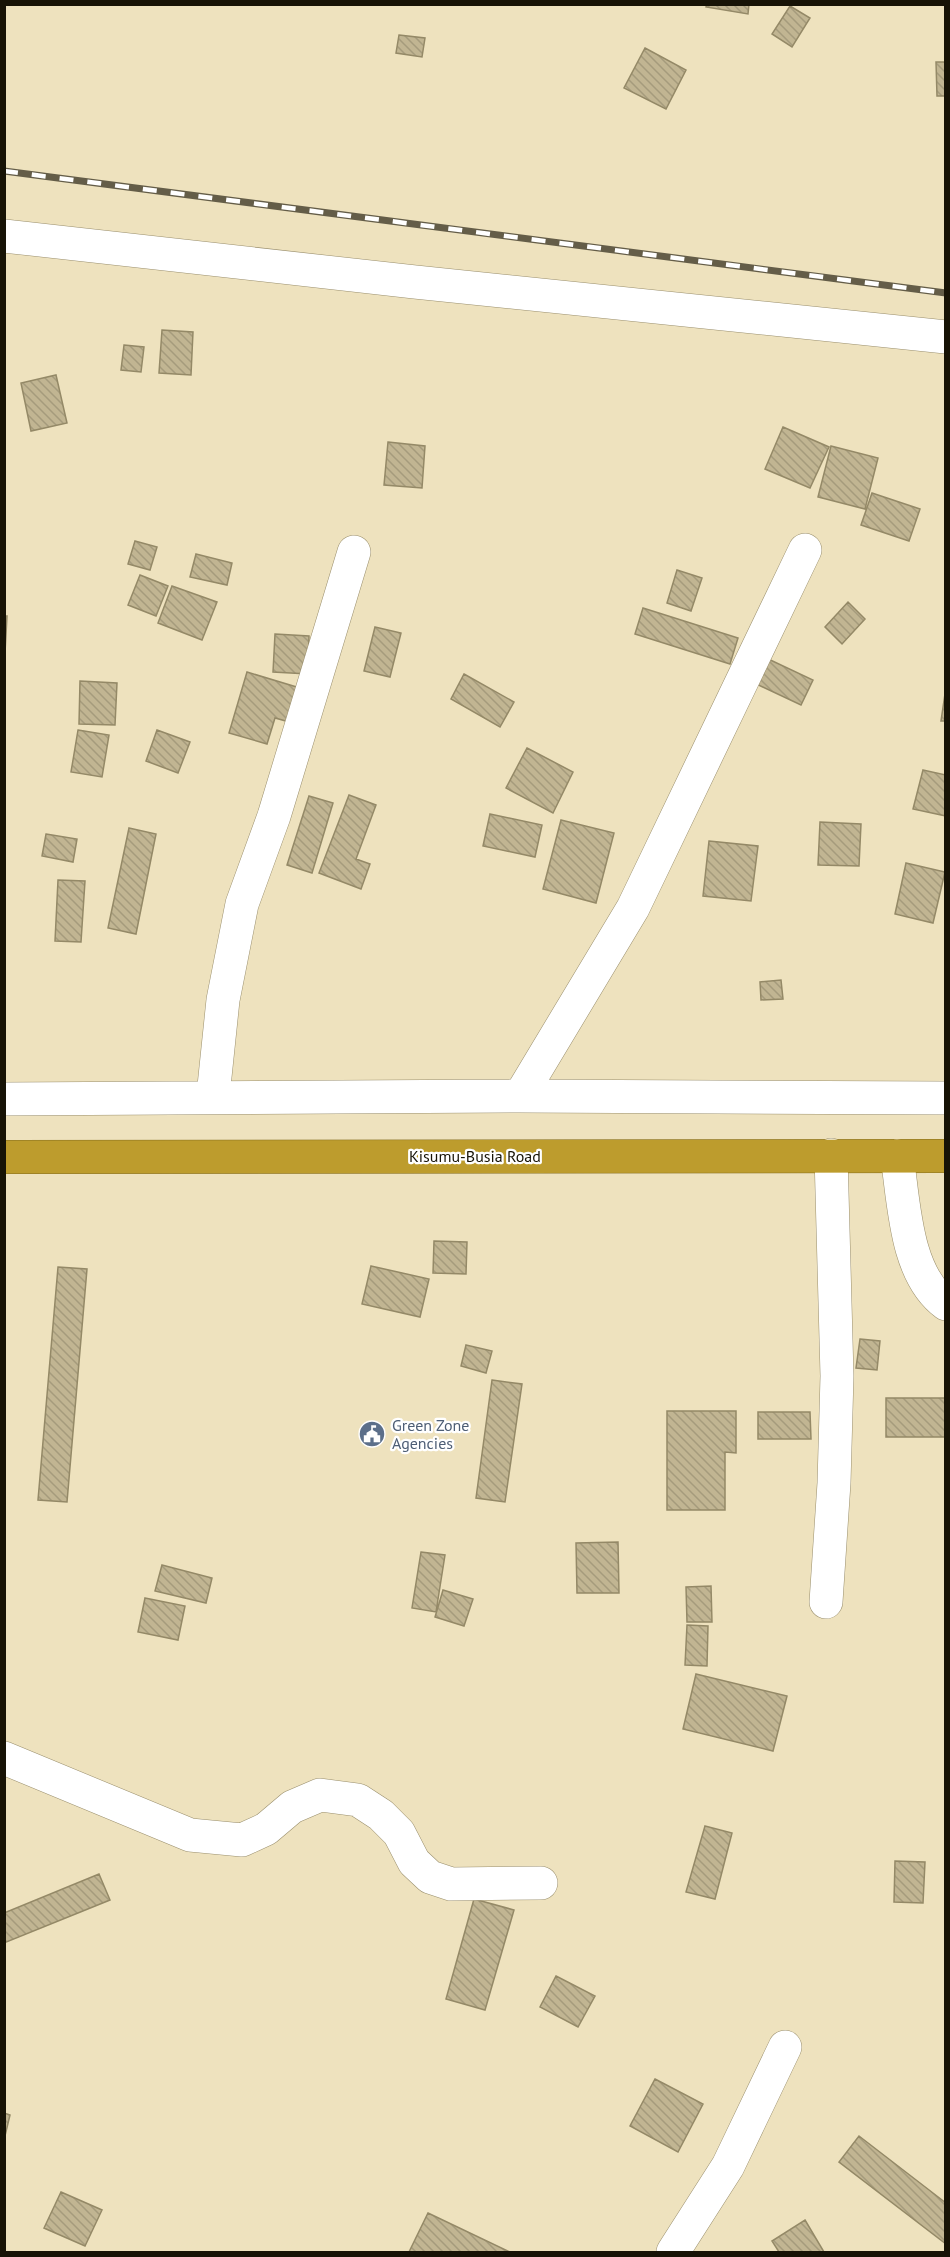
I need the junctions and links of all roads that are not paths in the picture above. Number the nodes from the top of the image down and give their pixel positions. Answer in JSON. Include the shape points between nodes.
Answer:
{"nodes":[{"id":1,"x":4,"y":236,"type":"edge"},
{"id":2,"x":945,"y":337,"type":"edge"},
{"id":3,"x":805,"y":550,"type":"dead end"},
{"id":4,"x":354,"y":552,"type":"dead end"},
{"id":5,"x":213,"y":1096,"type":"junction"},
{"id":6,"x":520,"y":1096,"type":"junction"},
{"id":7,"x":945,"y":1098,"type":"edge"},
{"id":8,"x":4,"y":1099,"type":"edge"},
{"id":9,"x":831,"y":1155,"type":"junction"},
{"id":10,"x":897,"y":1156,"type":"junction"},
{"id":11,"x":945,"y":1156,"type":"edge"},
{"id":12,"x":4,"y":1157,"type":"edge"},
{"id":13,"x":945,"y":1304,"type":"edge"},
{"id":14,"x":825,"y":1602,"type":"dead end"},
{"id":15,"x":4,"y":1758,"type":"edge"},
{"id":16,"x":541,"y":1883,"type":"dead end"},
{"id":17,"x":785,"y":2047,"type":"dead end"},
{"id":18,"x":673,"y":2253,"type":"edge"}],
"edges":[{"from":1,"to":2,"type":"street"},
{"from":3,"to":6,"type":"street","via":[[633,908]]},
{"from":4,"to":5,"type":"street","via":[[274,816],[242,904],[223,1000]]},
{"from":5,"to":6,"type":"street"},
{"from":5,"to":8,"type":"street"},
{"from":6,"to":7,"type":"street"},
{"from":9,"to":10,"type":"highway","name":"Kisumu-Busia Road"},
{"from":9,"to":12,"type":"highway","name":"Kisumu-Busia Road"},
{"from":9,"to":14,"type":"street","via":[[837,1376]]},
{"from":10,"to":11,"type":"highway","name":"Kisumu-Busia Road"},
{"from":10,"to":13,"type":"street","via":[[910,1245],[925,1280]]},
{"from":15,"to":16,"type":"street","via":[[190,1835],[213,1839],[242,1840],[266,1829],[292,1807],[320,1795],[358,1800],[399,1833],[414,1862],[430,1877],[451,1884]]},
{"from":17,"to":18,"type":"street","via":[[728,2166]]}]}
